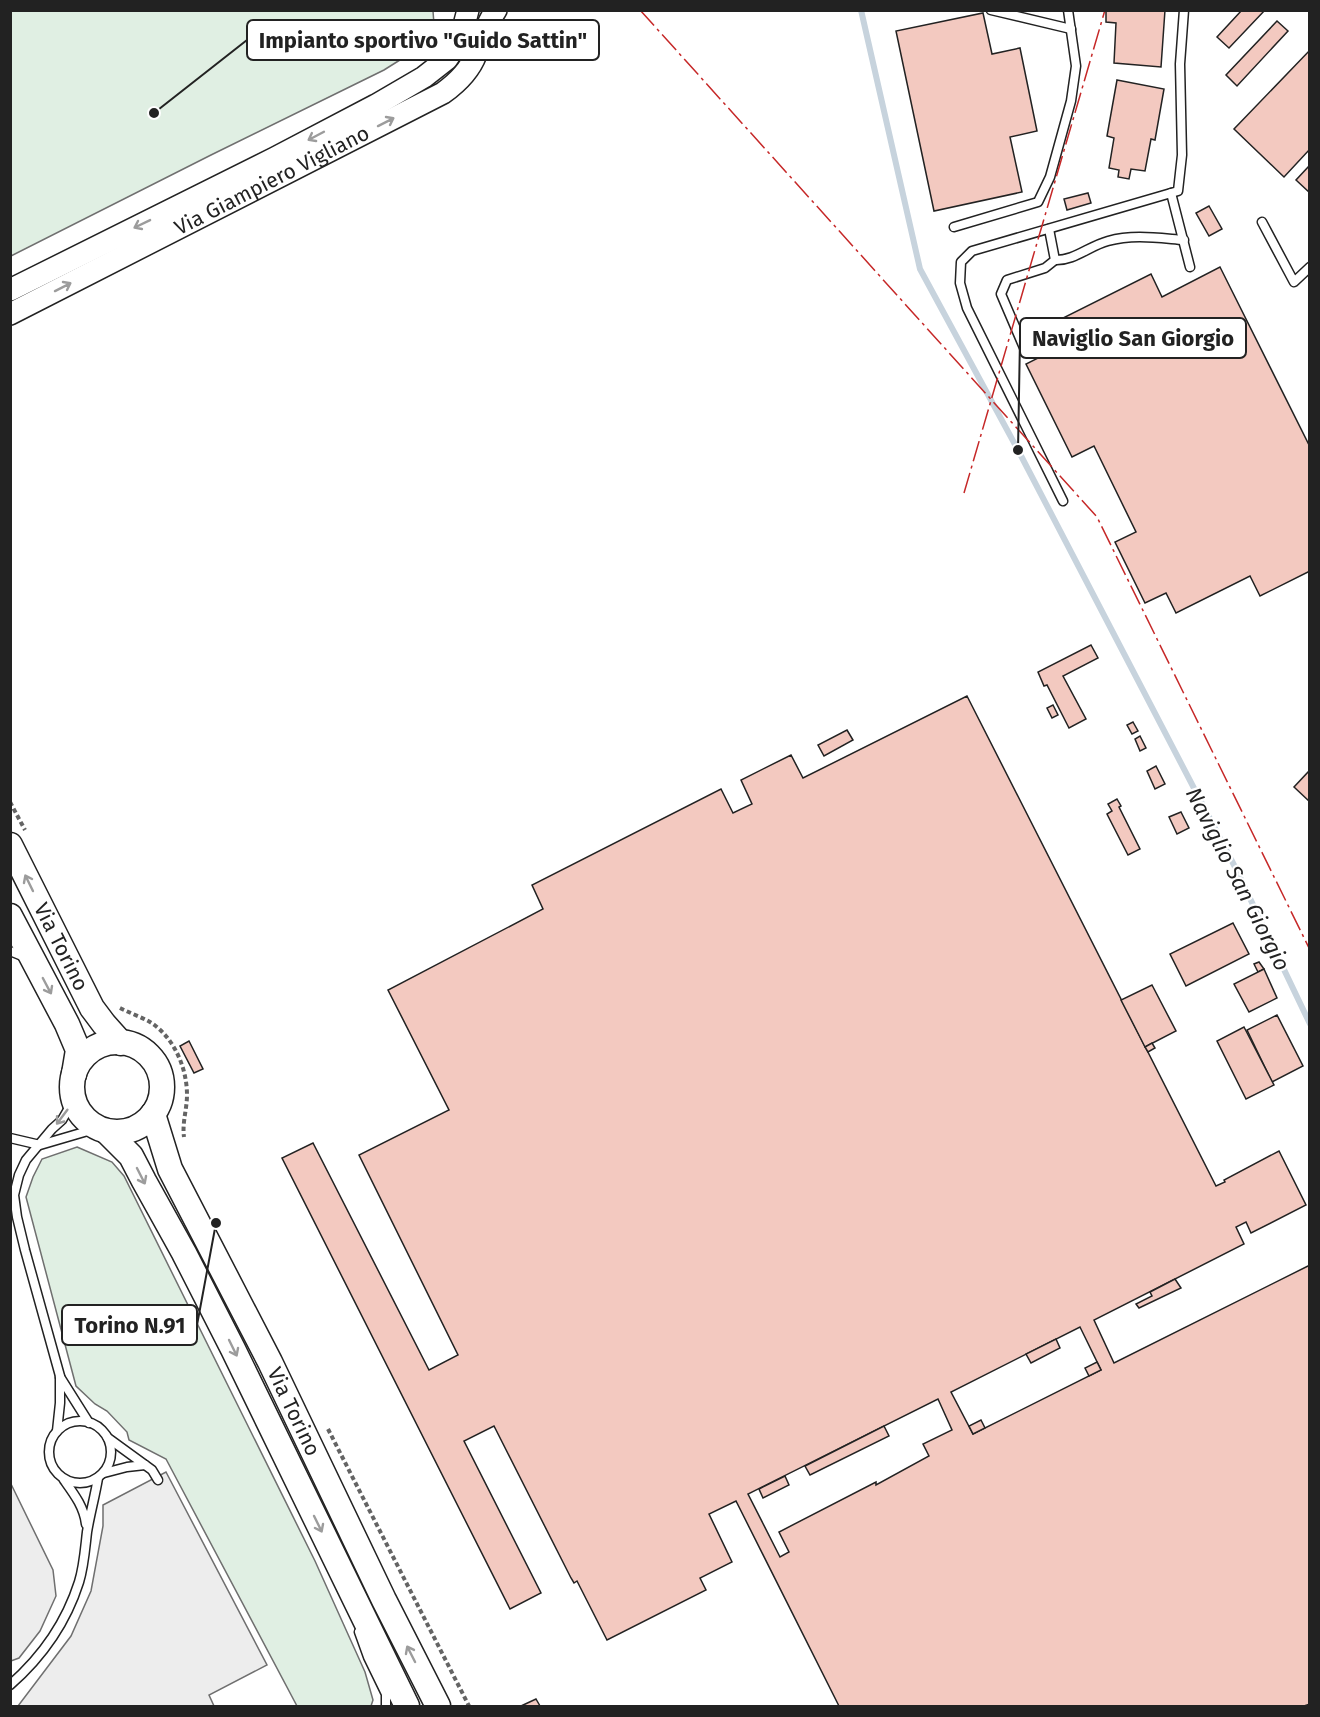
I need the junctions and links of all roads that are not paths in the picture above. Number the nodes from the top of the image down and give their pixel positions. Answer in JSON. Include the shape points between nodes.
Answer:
{"nodes":[{"id":1,"x":468,"y":10,"type":"edge"},
{"id":2,"x":496,"y":10,"type":"edge"},
{"id":3,"x":991,"y":10,"type":"edge"},
{"id":4,"x":1068,"y":10,"type":"edge"},
{"id":5,"x":1184,"y":10,"type":"edge"},
{"id":6,"x":1071,"y":29,"type":"junction"},
{"id":7,"x":1171,"y":193,"type":"junction"},
{"id":8,"x":1262,"y":222,"type":"dead end"},
{"id":9,"x":954,"y":227,"type":"dead end"},
{"id":10,"x":1049,"y":229,"type":"junction"},
{"id":11,"x":1184,"y":240,"type":"junction"},
{"id":12,"x":1055,"y":260,"type":"junction"},
{"id":13,"x":1190,"y":267,"type":"dead end"},
{"id":14,"x":1310,"y":267,"type":"edge"},
{"id":15,"x":10,"y":290,"type":"edge"},
{"id":16,"x":10,"y":314,"type":"edge"},
{"id":17,"x":1025,"y":350,"type":"dead end"},
{"id":18,"x":1063,"y":501,"type":"dead end"},
{"id":19,"x":19,"y":839,"type":"edge"},
{"id":20,"x":10,"y":915,"type":"edge"},
{"id":21,"x":10,"y":951,"type":"edge"},
{"id":22,"x":35,"y":962,"type":"junction"},
{"id":23,"x":121,"y":1042,"type":"junction"},
{"id":24,"x":73,"y":1080,"type":"junction"},
{"id":25,"x":153,"y":1114,"type":"junction"},
{"id":26,"x":102,"y":1129,"type":"junction"},
{"id":27,"x":10,"y":1138,"type":"edge"},
{"id":28,"x":39,"y":1145,"type":"junction"},
{"id":29,"x":60,"y":1376,"type":"junction"},
{"id":30,"x":89,"y":1423,"type":"junction"},
{"id":31,"x":57,"y":1431,"type":"junction"},
{"id":32,"x":107,"y":1437,"type":"junction"},
{"id":33,"x":146,"y":1465,"type":"junction"},
{"id":34,"x":101,"y":1475,"type":"junction"},
{"id":35,"x":63,"y":1479,"type":"junction"},
{"id":36,"x":158,"y":1480,"type":"dead end"},
{"id":37,"x":87,"y":1533,"type":"junction"},
{"id":38,"x":354,"y":1599,"type":"junction"},
{"id":39,"x":10,"y":1685,"type":"edge"},
{"id":40,"x":386,"y":1707,"type":"edge"},
{"id":41,"x":407,"y":1707,"type":"edge"},
{"id":42,"x":438,"y":1707,"type":"edge"}],
"edges":[{"from":1,"to":15,"type":"street","name":"Via Giampiero Vigliano","one_way":true,"via":[[455,47],[447,59],[424,76],[275,158]]},
{"from":16,"to":2,"type":"street","name":"Via Giampiero Vigliano","one_way":true,"via":[[443,93],[471,64]]},
{"from":3,"to":6,"type":"lane"},
{"from":4,"to":6,"type":"lane"},
{"from":5,"to":7,"type":"lane","via":[[1180,64],[1182,155],[1178,191]]},
{"from":6,"to":9,"type":"lane","via":[[1076,66],[1071,101],[1050,177],[1038,202]]},
{"from":7,"to":10,"type":"lane"},
{"from":7,"to":11,"type":"lane"},
{"from":8,"to":14,"type":"lane","via":[[1294,282]]},
{"from":10,"to":12,"type":"lane"},
{"from":10,"to":18,"type":"lane","via":[[972,251],[961,262],[960,283],[967,308]]},
{"from":11,"to":12,"type":"lane","via":[[1132,237],[1106,241],[1067,260]]},
{"from":11,"to":13,"type":"lane"},
{"from":12,"to":17,"type":"lane","via":[[1045,268],[1007,280],[1001,294]]},
{"from":23,"to":19,"type":"main road","name":"Via Torino","one_way":true,"via":[[92,1008]]},
{"from":20,"to":22,"type":"main road","name":"Via Torino"},
{"from":21,"to":22,"type":"lane"},
{"from":22,"to":24,"type":"main road","name":"Via Torino","one_way":true,"via":[[78,1050]]},
{"from":23,"to":24,"type":"main road","via":[[92,1051],[78,1066]]},
{"from":23,"to":25,"type":"main road","via":[[146,1053],[159,1071],[161,1097]]},
{"from":24,"to":26,"type":"main road","via":[[77,1107],[87,1120]]},
{"from":24,"to":28,"type":"lane","one_way":true,"via":[[69,1108]]},
{"from":25,"to":26,"type":"main road","via":[[134,1129]]},
{"from":42,"to":25,"type":"main road","name":"Via Torino","one_way":true,"via":[[270,1362],[170,1169]]},
{"from":26,"to":28,"type":"lane"},
{"from":26,"to":38,"type":"main road","name":"Via Torino","one_way":true,"via":[[131,1156],[184,1253]]},
{"from":27,"to":28,"type":"lane"},
{"from":28,"to":29,"type":"lane","via":[[26,1160],[14,1195]]},
{"from":29,"to":30,"type":"lane"},
{"from":29,"to":31,"type":"lane"},
{"from":30,"to":31,"type":"lane","via":[[72,1422]]},
{"from":30,"to":32,"type":"lane"},
{"from":31,"to":35,"type":"lane","via":[[49,1455],[55,1472]]},
{"from":32,"to":33,"type":"lane"},
{"from":32,"to":34,"type":"lane","via":[[111,1459]]},
{"from":33,"to":34,"type":"lane"},
{"from":33,"to":36,"type":"lane"},
{"from":34,"to":35,"type":"lane","via":[[77,1484]]},
{"from":34,"to":37,"type":"lane"},
{"from":35,"to":37,"type":"lane","via":[[85,1514]]},
{"from":37,"to":39,"type":"lane","via":[[79,1582],[59,1629],[29,1669]]},
{"from":38,"to":40,"type":"lane","via":[[358,1629],[386,1694]]},
{"from":38,"to":41,"type":"main road","name":"Via Torino"}]}
